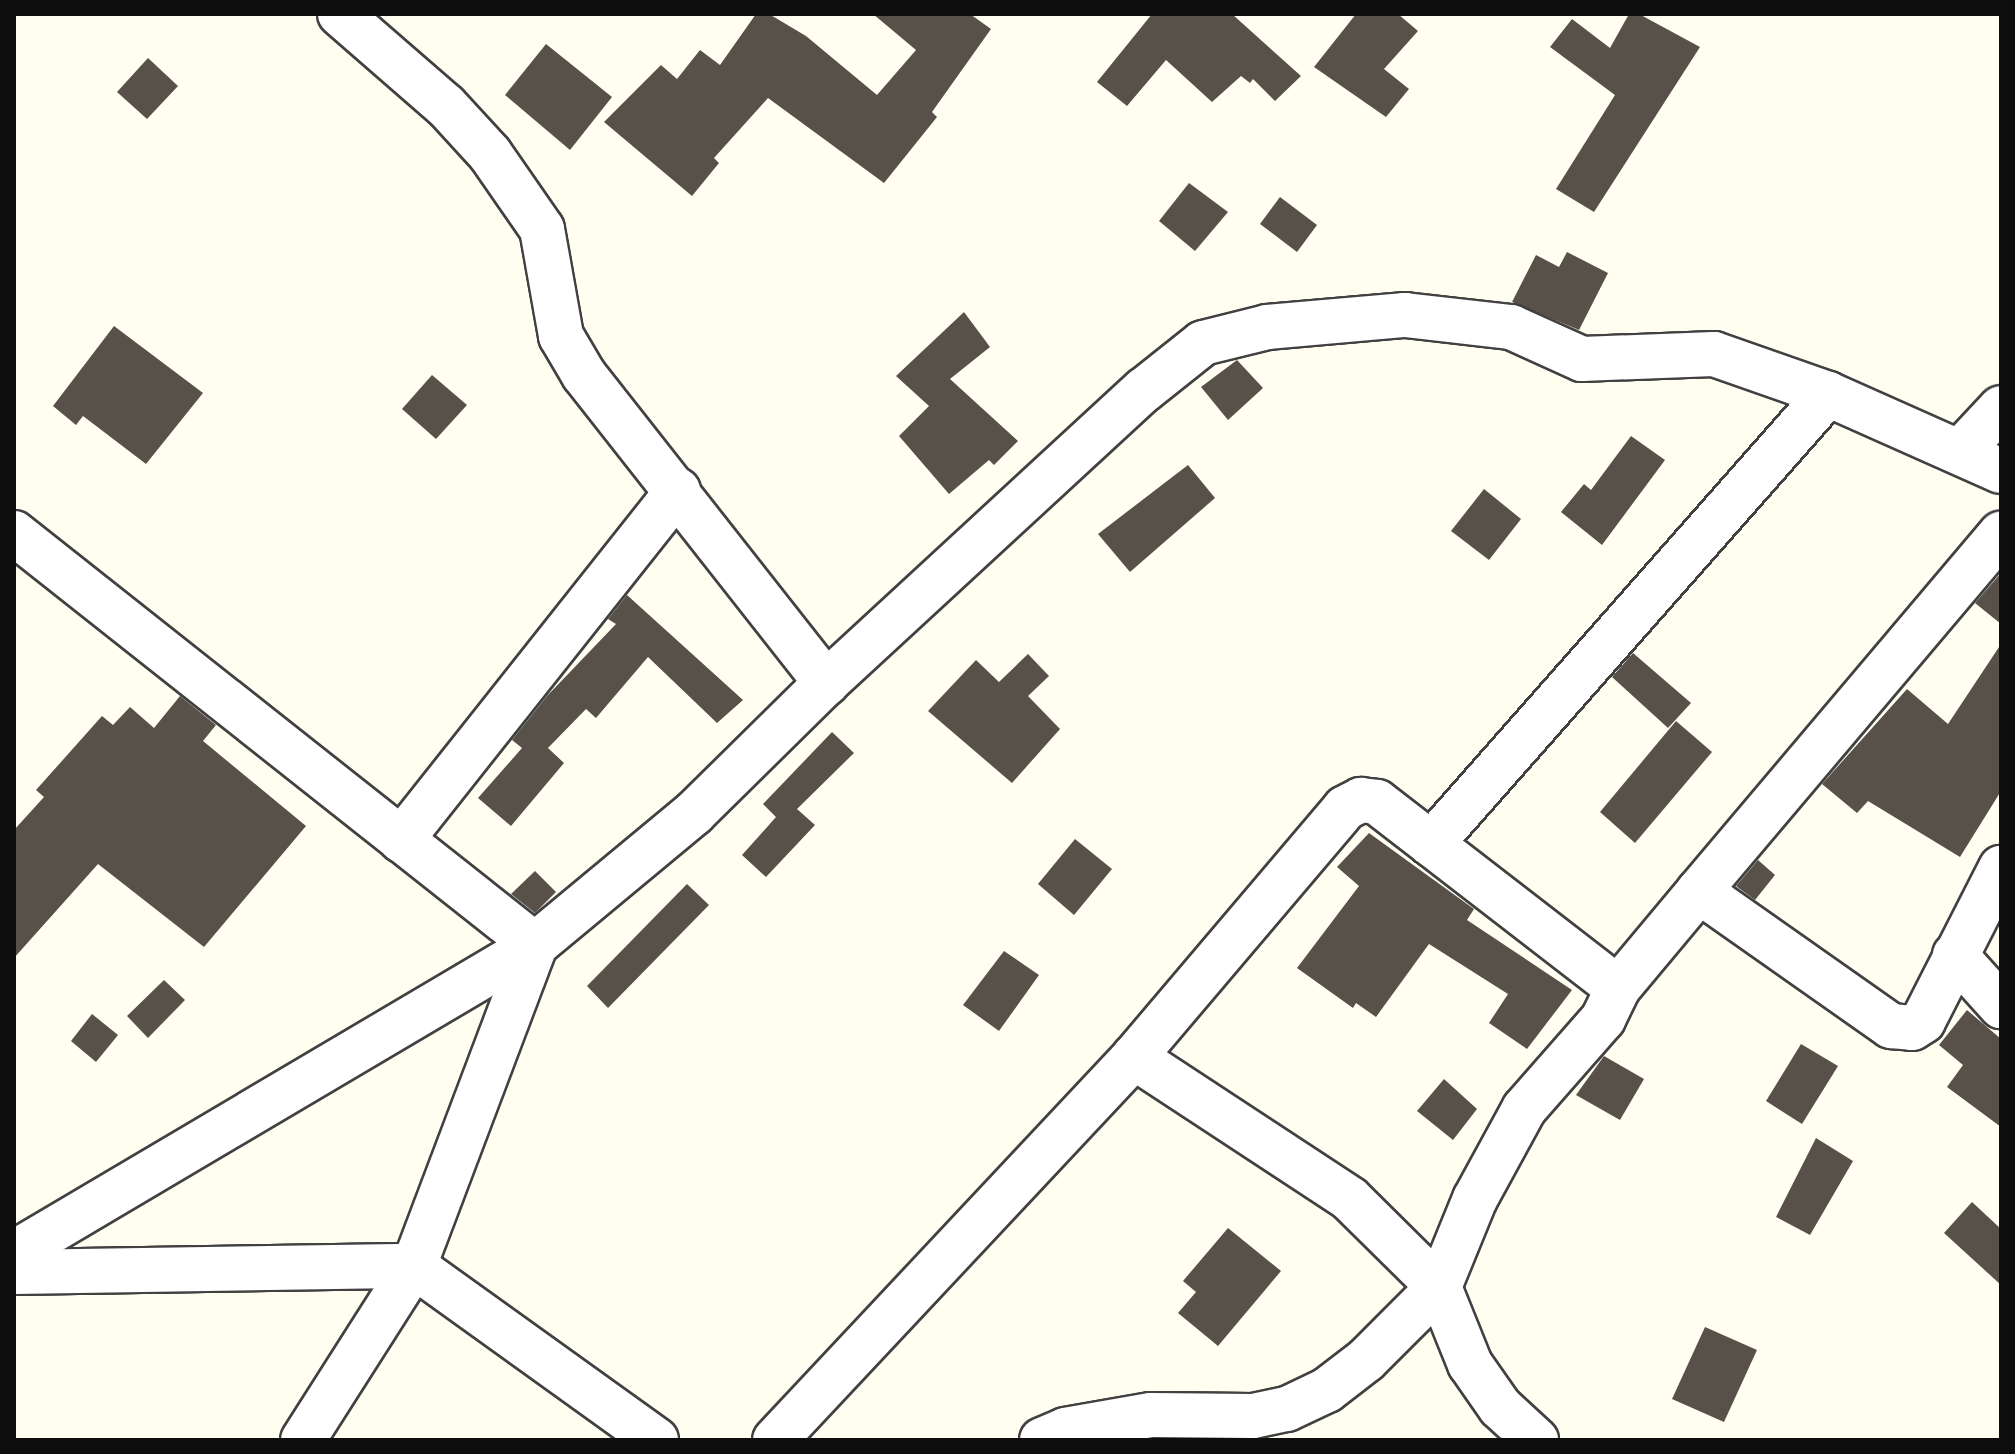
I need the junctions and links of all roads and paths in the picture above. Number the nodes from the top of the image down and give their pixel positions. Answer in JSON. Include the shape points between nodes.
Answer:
{"nodes":[{"id":1,"x":340,"y":14,"type":"edge"},
{"id":2,"x":1828,"y":394,"type":"junction"},
{"id":3,"x":2001,"y":408,"type":"edge"},
{"id":4,"x":1960,"y":452,"type":"junction"},
{"id":5,"x":2001,"y":471,"type":"edge"},
{"id":6,"x":678,"y":491,"type":"junction"},
{"id":7,"x":14,"y":533,"type":"edge"},
{"id":8,"x":2001,"y":534,"type":"edge"},
{"id":9,"x":826,"y":683,"type":"junction"},
{"id":10,"x":401,"y":840,"type":"junction"},
{"id":11,"x":1431,"y":844,"type":"junction"},
{"id":12,"x":2001,"y":868,"type":"edge"},
{"id":13,"x":1699,"y":891,"type":"junction"},
{"id":14,"x":535,"y":945,"type":"junction"},
{"id":15,"x":1955,"y":955,"type":"junction"},
{"id":16,"x":1618,"y":988,"type":"junction"},
{"id":17,"x":2001,"y":1006,"type":"edge"},
{"id":18,"x":1134,"y":1057,"type":"junction"},
{"id":19,"x":14,"y":1253,"type":"edge"},
{"id":20,"x":414,"y":1266,"type":"junction"},
{"id":21,"x":14,"y":1272,"type":"edge"},
{"id":22,"x":1439,"y":1287,"type":"junction"},
{"id":23,"x":303,"y":1440,"type":"edge"},
{"id":24,"x":656,"y":1440,"type":"edge"},
{"id":25,"x":775,"y":1440,"type":"edge"},
{"id":26,"x":1042,"y":1440,"type":"edge"},
{"id":27,"x":1536,"y":1440,"type":"edge"}],
"edges":[{"from":1,"to":6,"type":"street","via":[[446,106],[517,191],[542,229],[561,336],[584,375]]},
{"from":2,"to":4,"type":"street"},
{"from":2,"to":9,"type":"street","via":[[1714,354],[1582,359],[1511,327],[1405,315],[1267,327],[1203,343],[1144,390]]},
{"from":2,"to":11,"type":"street"},
{"from":3,"to":4,"type":"street"},
{"from":4,"to":5,"type":"street"},
{"from":6,"to":9,"type":"street"},
{"from":6,"to":10,"type":"street"},
{"from":7,"to":10,"type":"street"},
{"from":8,"to":13,"type":"street"},
{"from":9,"to":14,"type":"street","via":[[694,813]]},
{"from":10,"to":14,"type":"street"},
{"from":11,"to":16,"type":"street"},
{"from":11,"to":18,"type":"street","via":[[1377,802],[1361,800],[1345,808]]},
{"from":12,"to":15,"type":"street"},
{"from":13,"to":15,"type":"street","via":[[1891,1026],[1912,1028],[1923,1021]]},
{"from":13,"to":16,"type":"street"},
{"from":14,"to":19,"type":"street"},
{"from":14,"to":20,"type":"street"},
{"from":15,"to":17,"type":"street"},
{"from":16,"to":22,"type":"street","via":[[1603,1019],[1524,1109],[1475,1199]]},
{"from":18,"to":22,"type":"street","via":[[1350,1199]]},
{"from":18,"to":25,"type":"street"},
{"from":20,"to":21,"type":"street"},
{"from":20,"to":23,"type":"street"},
{"from":20,"to":24,"type":"street"},
{"from":22,"to":26,"type":"street","via":[[1366,1360],[1327,1390],[1287,1409],[1253,1416],[1151,1415],[1065,1430]]},
{"from":22,"to":27,"type":"street","via":[[1470,1364],[1500,1407]]}]}
